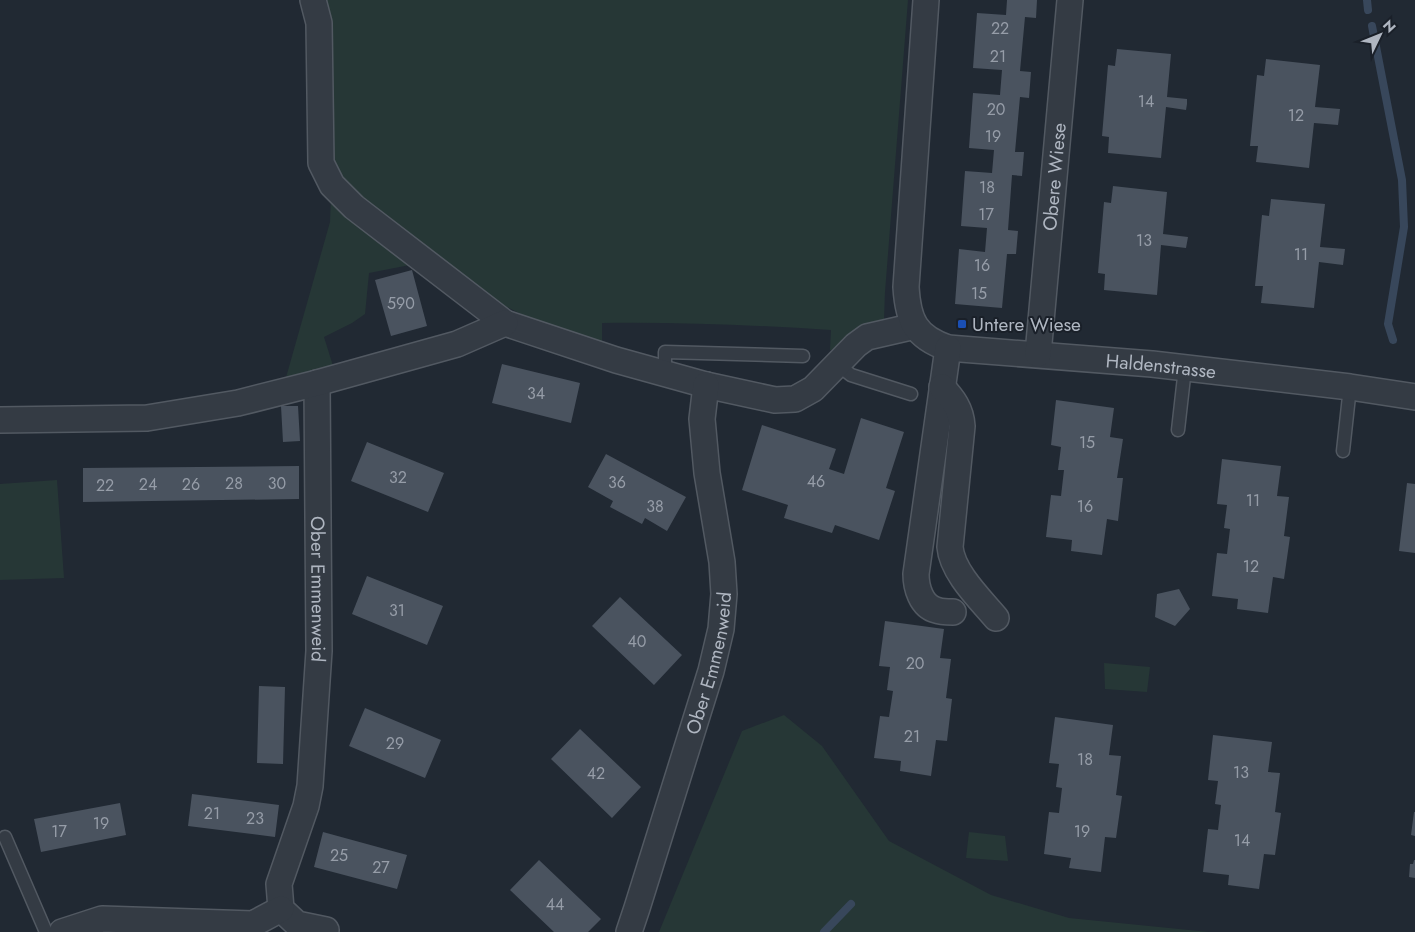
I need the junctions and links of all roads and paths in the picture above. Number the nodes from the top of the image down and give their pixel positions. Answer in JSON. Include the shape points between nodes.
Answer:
{"nodes":[{"id":1,"x":313,"y":0,"type":"edge"},
{"id":2,"x":926,"y":0,"type":"edge"},
{"id":3,"x":1070,"y":0,"type":"edge"},
{"id":4,"x":505,"y":323,"type":"junction"},
{"id":5,"x":915,"y":326,"type":"junction"},
{"id":6,"x":948,"y":348,"type":"junction"},
{"id":7,"x":1038,"y":354,"type":"junction"},
{"id":8,"x":803,"y":356,"type":"dead end"},
{"id":9,"x":837,"y":364,"type":"junction"},
{"id":10,"x":1186,"y":368,"type":"junction"},
{"id":11,"x":665,"y":373,"type":"junction"},
{"id":12,"x":317,"y":383,"type":"junction"},
{"id":13,"x":706,"y":385,"type":"junction"},
{"id":14,"x":942,"y":386,"type":"junction"},
{"id":15,"x":1350,"y":387,"type":"junction"},
{"id":16,"x":912,"y":394,"type":"dead end"},
{"id":17,"x":1415,"y":397,"type":"edge"},
{"id":18,"x":0,"y":420,"type":"edge"},
{"id":19,"x":1178,"y":430,"type":"dead end"},
{"id":20,"x":1343,"y":451,"type":"dead end"},
{"id":21,"x":952,"y":612,"type":"dead end"},
{"id":22,"x":996,"y":618,"type":"dead end"},
{"id":23,"x":5,"y":838,"type":"dead end"},
{"id":24,"x":281,"y":909,"type":"junction"},
{"id":25,"x":326,"y":930,"type":"dead end"},
{"id":26,"x":46,"y":932,"type":"edge"},
{"id":27,"x":62,"y":932,"type":"edge"},
{"id":28,"x":629,"y":932,"type":"edge"}],
"edges":[{"from":1,"to":4,"type":"street","via":[[319,23],[322,163],[332,186],[354,207]]},
{"from":2,"to":5,"type":"street","via":[[906,287],[908,307]]},
{"from":3,"to":7,"type":"street","name":"Obere Wiese"},
{"from":4,"to":11,"type":"street"},
{"from":4,"to":12,"type":"street","via":[[457,344]]},
{"from":5,"to":6,"type":"street","name":"Haldenstrasse","via":[[929,340]]},
{"from":5,"to":9,"type":"street","via":[[867,337]]},
{"from":6,"to":7,"type":"street","name":"Haldenstrasse"},
{"from":6,"to":14,"type":"street"},
{"from":7,"to":10,"type":"street","name":"Haldenstrasse"},
{"from":8,"to":11,"type":"lane","via":[[665,352]]},
{"from":9,"to":13,"type":"street","via":[[813,389],[795,399],[775,400]]},
{"from":9,"to":16,"type":"lane","via":[[851,376]]},
{"from":10,"to":15,"type":"street","name":"Haldenstrasse"},
{"from":10,"to":19,"type":"lane"},
{"from":11,"to":13,"type":"street"},
{"from":12,"to":18,"type":"street","via":[[238,403],[147,418]]},
{"from":12,"to":24,"type":"street","name":"Ober Emmenweid","via":[[319,651],[310,786],[279,884]]},
{"from":13,"to":28,"type":"street","name":"Ober Emmenweid","via":[[702,419],[722,571],[721,629],[711,671]]},
{"from":14,"to":21,"type":"street","via":[[916,582],[928,606]]},
{"from":14,"to":22,"type":"street","via":[[955,402],[962,426],[950,553],[958,572]]},
{"from":15,"to":17,"type":"street","name":"Haldenstrasse"},
{"from":15,"to":20,"type":"lane"},
{"from":23,"to":26,"type":"lane"},
{"from":24,"to":25,"type":"street","via":[[297,924]]},
{"from":24,"to":27,"type":"street","via":[[253,924],[102,919]]}]}
